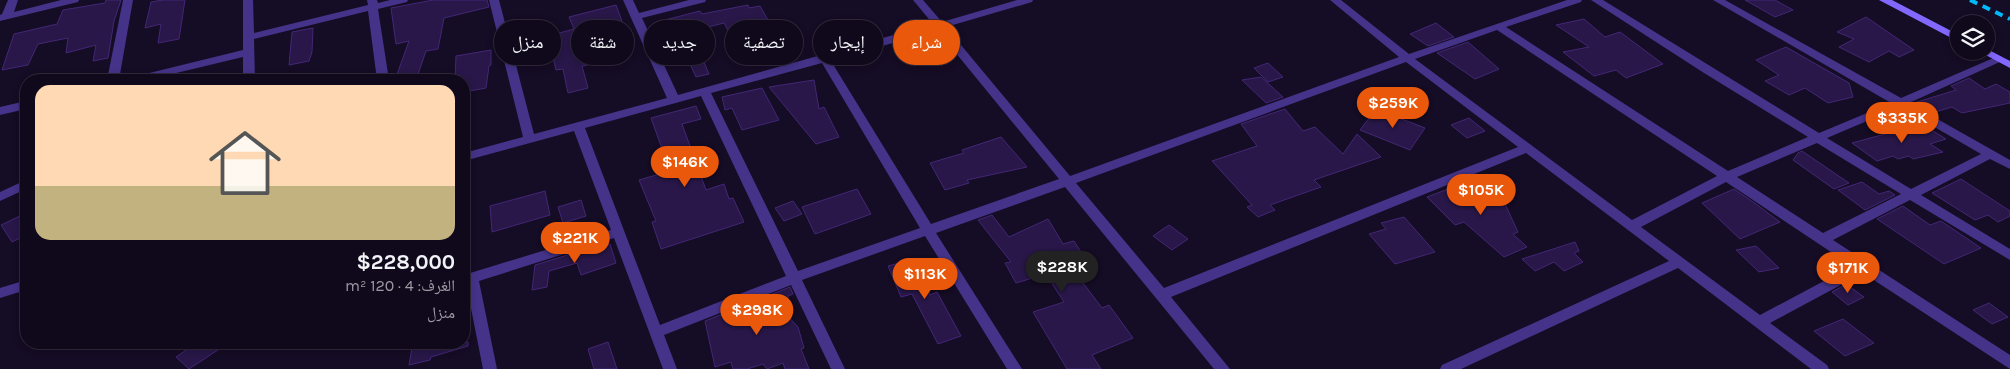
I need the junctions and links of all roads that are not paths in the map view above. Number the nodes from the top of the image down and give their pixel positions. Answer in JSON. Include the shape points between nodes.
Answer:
{"nodes":[{"id":1,"x":13,"y":0,"type":"edge"},
{"id":2,"x":74,"y":0,"type":"edge"},
{"id":3,"x":128,"y":0,"type":"edge"},
{"id":4,"x":248,"y":0,"type":"edge"},
{"id":5,"x":403,"y":0,"type":"edge"},
{"id":6,"x":494,"y":0,"type":"edge"},
{"id":7,"x":628,"y":0,"type":"edge"},
{"id":8,"x":701,"y":0,"type":"edge"},
{"id":9,"x":918,"y":0,"type":"edge"},
{"id":10,"x":1028,"y":0,"type":"edge"},
{"id":11,"x":1334,"y":0,"type":"edge"},
{"id":12,"x":1577,"y":0,"type":"edge"},
{"id":13,"x":1596,"y":0,"type":"edge"},
{"id":14,"x":1718,"y":0,"type":"edge"},
{"id":15,"x":1884,"y":0,"type":"edge"},
{"id":16,"x":372,"y":4,"type":"edge"},
{"id":17,"x":3,"y":17,"type":"edge"},
{"id":18,"x":635,"y":17,"type":"junction"},
{"id":19,"x":934,"y":20,"type":"edge"},
{"id":20,"x":960,"y":20,"type":"edge"},
{"id":21,"x":1498,"y":26,"type":"junction"},
{"id":22,"x":1950,"y":33,"type":"edge"},
{"id":23,"x":249,"y":37,"type":"junction"},
{"id":24,"x":960,"y":51,"type":"edge"},
{"id":25,"x":250,"y":52,"type":"junction"},
{"id":26,"x":1995,"y":57,"type":"edge"},
{"id":27,"x":1408,"y":58,"type":"junction"},
{"id":28,"x":1998,"y":59,"type":"junction"},
{"id":29,"x":813,"y":62,"type":"edge"},
{"id":30,"x":829,"y":65,"type":"edge"},
{"id":31,"x":2010,"y":65,"type":"edge"},
{"id":32,"x":114,"y":74,"type":"edge"},
{"id":33,"x":159,"y":74,"type":"edge"},
{"id":34,"x":249,"y":74,"type":"edge"},
{"id":35,"x":382,"y":74,"type":"edge"},
{"id":36,"x":705,"y":92,"type":"junction"},
{"id":37,"x":674,"y":100,"type":"junction"},
{"id":38,"x":1900,"y":103,"type":"junction"},
{"id":39,"x":20,"y":106,"type":"edge"},
{"id":40,"x":0,"y":111,"type":"edge"},
{"id":41,"x":578,"y":125,"type":"junction"},
{"id":42,"x":1819,"y":138,"type":"junction"},
{"id":43,"x":528,"y":139,"type":"junction"},
{"id":44,"x":1527,"y":148,"type":"junction"},
{"id":45,"x":1990,"y":154,"type":"junction"},
{"id":46,"x":470,"y":156,"type":"edge"},
{"id":47,"x":2010,"y":165,"type":"edge"},
{"id":48,"x":1728,"y":176,"type":"junction"},
{"id":49,"x":1068,"y":181,"type":"junction"},
{"id":50,"x":20,"y":187,"type":"edge"},
{"id":51,"x":1912,"y":195,"type":"junction"},
{"id":52,"x":0,"y":197,"type":"edge"},
{"id":53,"x":1632,"y":226,"type":"junction"},
{"id":54,"x":928,"y":230,"type":"junction"},
{"id":55,"x":619,"y":232,"type":"junction"},
{"id":56,"x":1823,"y":239,"type":"junction"},
{"id":57,"x":2010,"y":255,"type":"edge"},
{"id":58,"x":1680,"y":262,"type":"junction"},
{"id":59,"x":1864,"y":266,"type":"junction"},
{"id":60,"x":470,"y":278,"type":"edge"},
{"id":61,"x":794,"y":278,"type":"junction"},
{"id":62,"x":20,"y":287,"type":"edge"},
{"id":63,"x":470,"y":287,"type":"edge"},
{"id":64,"x":0,"y":293,"type":"edge"},
{"id":65,"x":1162,"y":295,"type":"junction"},
{"id":66,"x":1761,"y":322,"type":"junction"},
{"id":67,"x":657,"y":332,"type":"junction"},
{"id":68,"x":2010,"y":363,"type":"edge"},
{"id":69,"x":490,"y":369,"type":"edge"},
{"id":70,"x":670,"y":369,"type":"edge"},
{"id":71,"x":838,"y":369,"type":"edge"},
{"id":72,"x":1016,"y":369,"type":"edge"},
{"id":73,"x":1223,"y":369,"type":"edge"},
{"id":74,"x":1447,"y":369,"type":"edge"},
{"id":75,"x":1822,"y":369,"type":"edge"}],
"edges":[{"from":1,"to":17,"type":"street"},
{"from":2,"to":17,"type":"street"},
{"from":3,"to":32,"type":"street"},
{"from":4,"to":23,"type":"street"},
{"from":5,"to":16,"type":"street"},
{"from":6,"to":43,"type":"street"},
{"from":7,"to":18,"type":"street"},
{"from":8,"to":18,"type":"street"},
{"from":9,"to":19,"type":"street"},
{"from":10,"to":20,"type":"street"},
{"from":11,"to":27,"type":"street"},
{"from":12,"to":21,"type":"street"},
{"from":13,"to":42,"type":"street"},
{"from":14,"to":38,"type":"street"},
{"from":15,"to":22,"type":"street"},
{"from":16,"to":23,"type":"street"},
{"from":16,"to":35,"type":"street"},
{"from":18,"to":37,"type":"street"},
{"from":21,"to":27,"type":"street"},
{"from":21,"to":48,"type":"street"},
{"from":23,"to":25,"type":"street"},
{"from":24,"to":49,"type":"street"},
{"from":25,"to":33,"type":"street"},
{"from":25,"to":34,"type":"street"},
{"from":26,"to":28,"type":"street"},
{"from":27,"to":44,"type":"street"},
{"from":27,"to":49,"type":"street"},
{"from":28,"to":31,"type":"street"},
{"from":28,"to":38,"type":"street"},
{"from":29,"to":36,"type":"street"},
{"from":30,"to":54,"type":"street"},
{"from":36,"to":37,"type":"street"},
{"from":36,"to":61,"type":"street"},
{"from":37,"to":41,"type":"street"},
{"from":38,"to":42,"type":"street"},
{"from":38,"to":45,"type":"street"},
{"from":39,"to":40,"type":"street"},
{"from":41,"to":43,"type":"street"},
{"from":41,"to":55,"type":"street"},
{"from":42,"to":48,"type":"street"},
{"from":42,"to":51,"type":"street"},
{"from":43,"to":46,"type":"street"},
{"from":44,"to":53,"type":"street"},
{"from":44,"to":65,"type":"street"},
{"from":45,"to":47,"type":"street"},
{"from":45,"to":51,"type":"street"},
{"from":48,"to":53,"type":"street"},
{"from":48,"to":56,"type":"street"},
{"from":49,"to":54,"type":"street"},
{"from":49,"to":65,"type":"street"},
{"from":50,"to":52,"type":"street"},
{"from":51,"to":56,"type":"street"},
{"from":51,"to":57,"type":"street"},
{"from":53,"to":58,"type":"street"},
{"from":54,"to":61,"type":"street"},
{"from":54,"to":72,"type":"street"},
{"from":55,"to":60,"type":"street"},
{"from":55,"to":67,"type":"street"},
{"from":56,"to":59,"type":"street"},
{"from":58,"to":66,"type":"street"},
{"from":58,"to":74,"type":"street"},
{"from":59,"to":66,"type":"street"},
{"from":59,"to":68,"type":"street"},
{"from":61,"to":67,"type":"street"},
{"from":61,"to":71,"type":"street"},
{"from":62,"to":64,"type":"street"},
{"from":63,"to":69,"type":"street"},
{"from":65,"to":73,"type":"street"},
{"from":66,"to":75,"type":"street"},
{"from":67,"to":70,"type":"street"}]}
